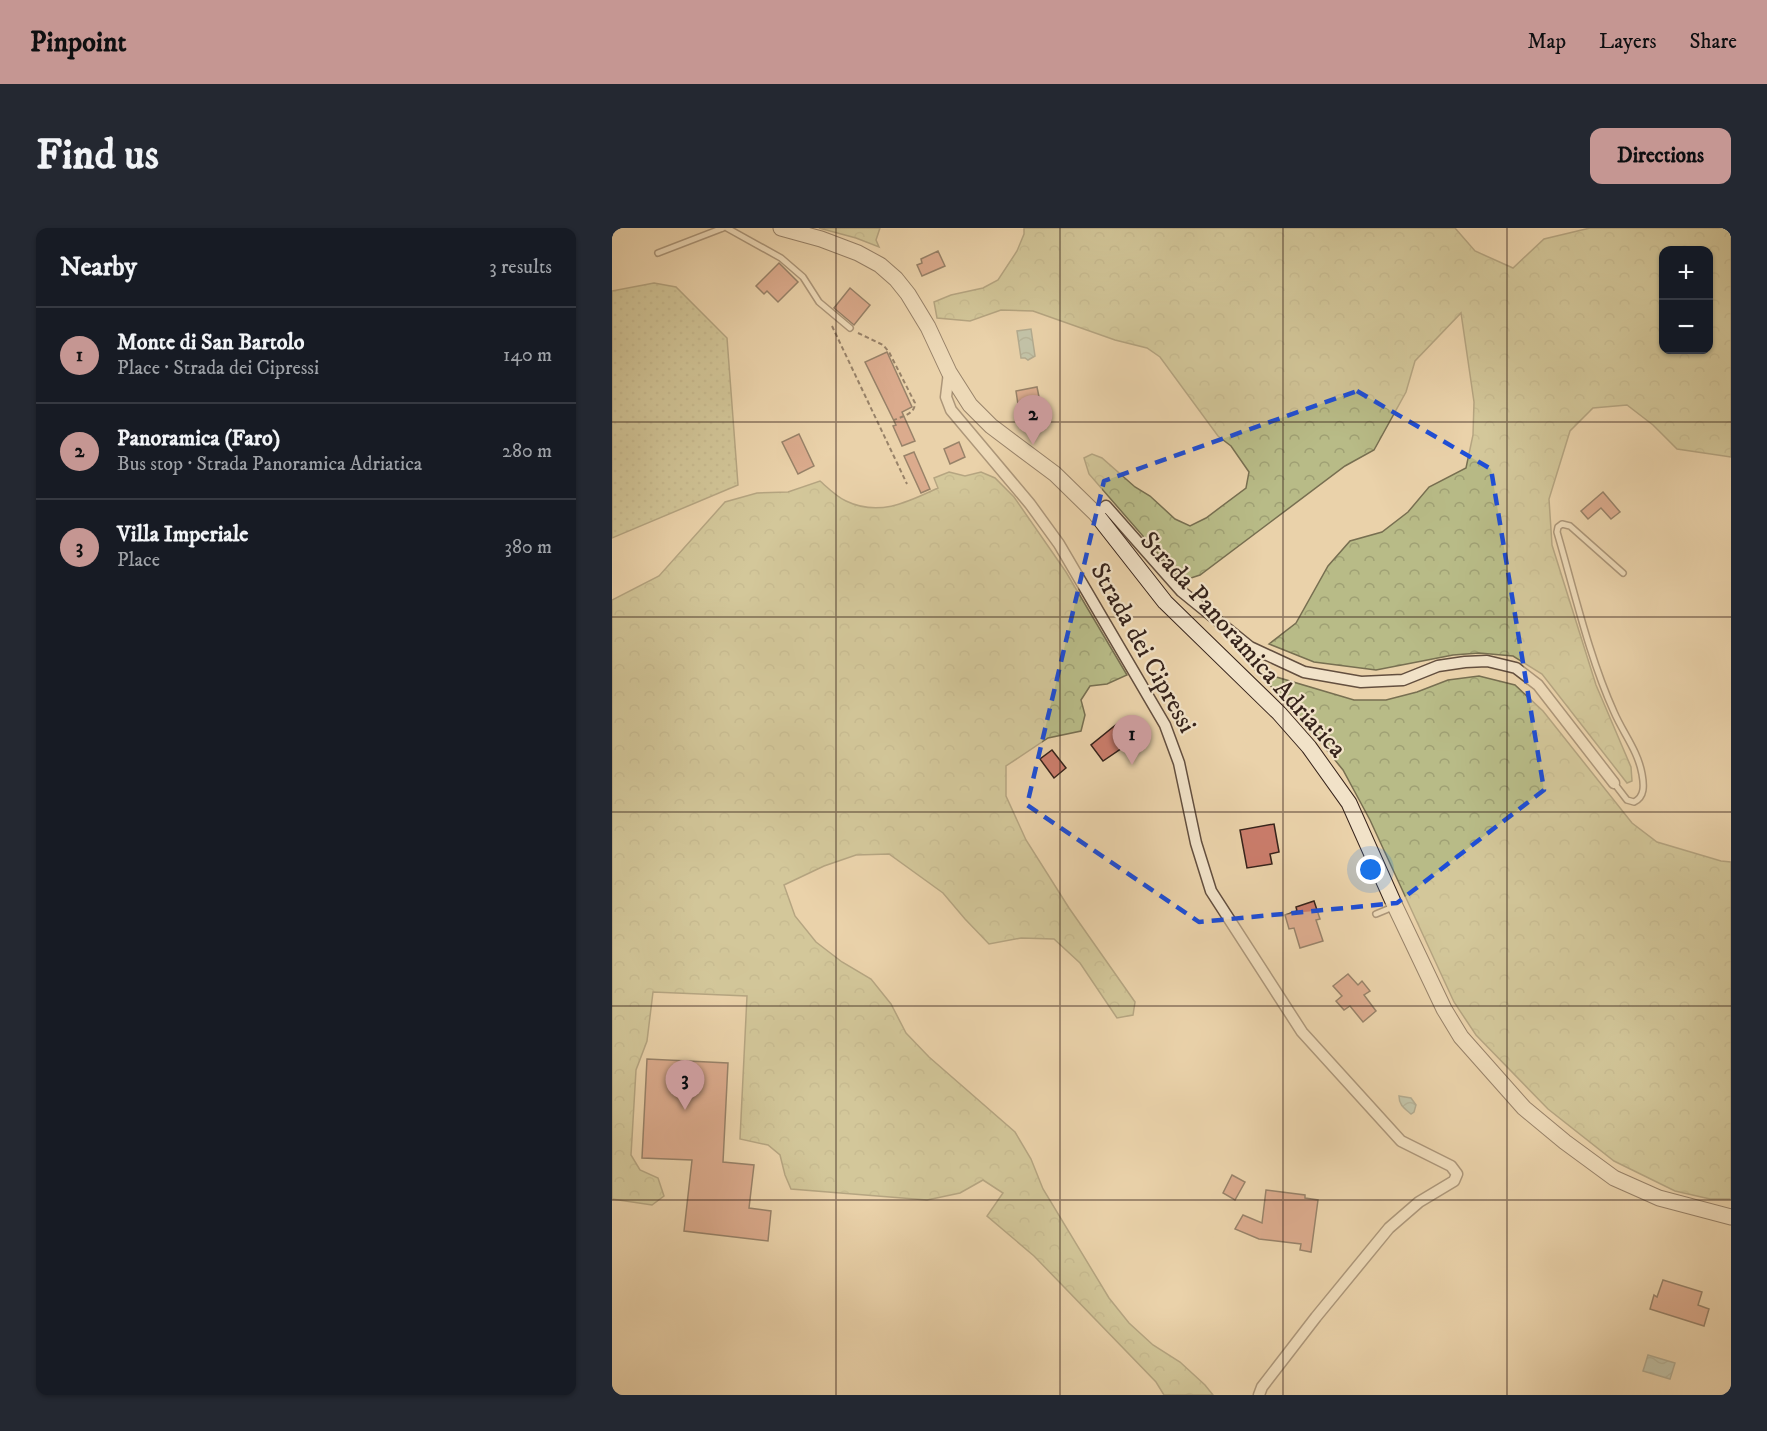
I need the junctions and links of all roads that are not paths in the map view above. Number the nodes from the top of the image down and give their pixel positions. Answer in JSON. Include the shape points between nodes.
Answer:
{"nodes":[{"id":1,"x":725,"y":228,"type":"edge"},
{"id":2,"x":781,"y":228,"type":"edge"},
{"id":3,"x":658,"y":253,"type":"dead end"},
{"id":4,"x":850,"y":328,"type":"road end"},
{"id":5,"x":950,"y":372,"type":"junction"},
{"id":6,"x":1096,"y":514,"type":"junction"},
{"id":7,"x":1623,"y":573,"type":"dead end"},
{"id":8,"x":1614,"y":783,"type":"joint"},
{"id":9,"x":1395,"y":906,"type":"junction"},
{"id":10,"x":1376,"y":914,"type":"dead end"},
{"id":11,"x":1731,"y":1216,"type":"edge"},
{"id":12,"x":1258,"y":1395,"type":"edge"}],
"edges":[{"from":1,"to":3,"type":"lane"},
{"from":1,"to":4,"type":"lane","via":[[781,258],[803,277],[819,303]]},
{"from":2,"to":5,"type":"street","name":"Strada Panoramica Adriatica","via":[[842,246],[888,272],[908,294]]},
{"from":5,"to":6,"type":"street","name":"Strada Panoramica Adriatica","via":[[970,405],[991,426],[1055,474]]},
{"from":5,"to":12,"type":"street","name":"Strada dei Cipressi","via":[[946,397],[951,410],[1059,544],[1165,725],[1179,763],[1211,891],[1302,1032],[1401,1141],[1451,1166],[1456,1174],[1454,1181],[1389,1228]]},
{"from":6,"to":8,"type":"street","via":[[1106,506],[1180,591],[1250,647],[1304,672],[1361,682],[1403,680],[1438,666],[1465,662],[1487,661],[1516,668],[1538,685]]},
{"from":6,"to":9,"type":"street","name":"Strada Panoramica Adriatica","via":[[1165,602],[1309,747],[1349,803]]},
{"from":7,"to":8,"type":"lane","via":[[1570,526],[1558,527],[1590,645],[1614,712],[1638,757],[1643,793],[1639,800],[1628,800]]},
{"from":9,"to":10,"type":"lane"},
{"from":9,"to":11,"type":"street","name":"Strada Panoramica Adriatica","via":[[1461,1037],[1524,1108],[1614,1178],[1659,1198]]}]}
